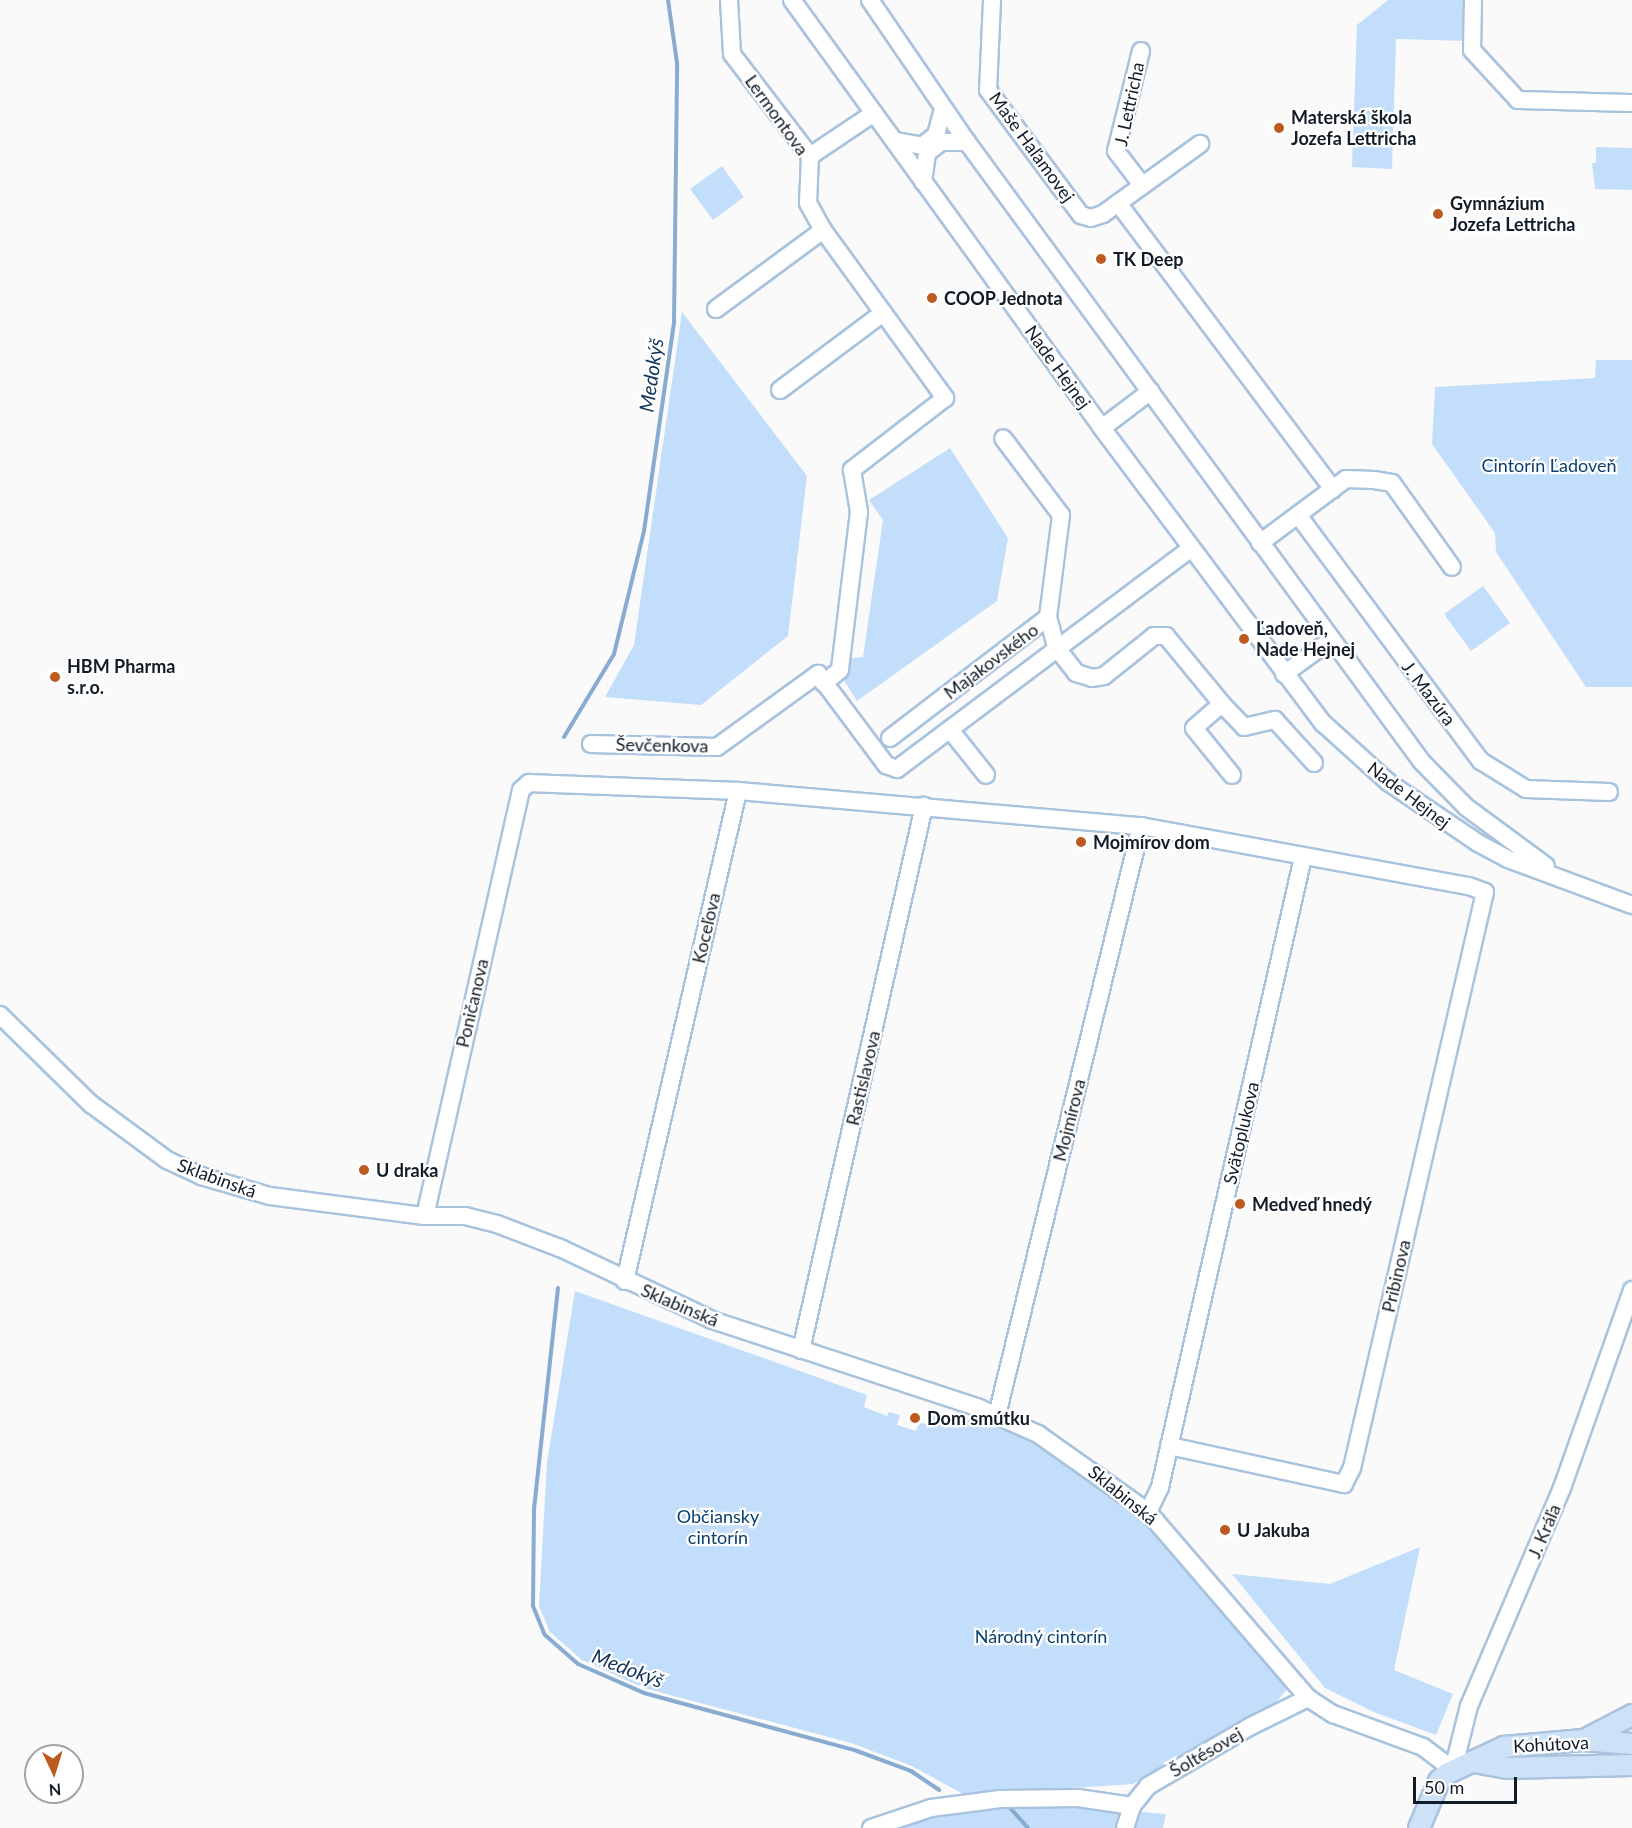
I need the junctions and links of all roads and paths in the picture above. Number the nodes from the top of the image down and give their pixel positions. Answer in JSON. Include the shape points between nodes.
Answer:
{"nodes":[{"id":1,"x":729,"y":0,"type":"edge"},
{"id":2,"x":792,"y":0,"type":"edge"},
{"id":3,"x":870,"y":0,"type":"edge"},
{"id":4,"x":992,"y":0,"type":"edge"},
{"id":5,"x":1473,"y":0,"type":"edge"},
{"id":6,"x":1141,"y":51,"type":"dead end"},
{"id":7,"x":1632,"y":103,"type":"edge"},
{"id":8,"x":943,"y":109,"type":"junction"},
{"id":9,"x":874,"y":113,"type":"junction"},
{"id":10,"x":895,"y":141,"type":"junction"},
{"id":11,"x":967,"y":142,"type":"junction"},
{"id":12,"x":1200,"y":144,"type":"dead end"},
{"id":13,"x":810,"y":156,"type":"junction"},
{"id":14,"x":923,"y":182,"type":"junction"},
{"id":15,"x":1142,"y":185,"type":"junction"},
{"id":16,"x":1118,"y":203,"type":"junction"},
{"id":17,"x":823,"y":230,"type":"junction"},
{"id":18,"x":716,"y":309,"type":"dead end"},
{"id":19,"x":884,"y":313,"type":"junction"},
{"id":20,"x":780,"y":390,"type":"dead end"},
{"id":21,"x":1151,"y":391,"type":"junction"},
{"id":22,"x":1102,"y":428,"type":"junction"},
{"id":23,"x":1003,"y":438,"type":"dead end"},
{"id":24,"x":852,"y":470,"type":"joint"},
{"id":25,"x":1333,"y":489,"type":"junction"},
{"id":26,"x":1298,"y":515,"type":"junction"},
{"id":27,"x":1260,"y":543,"type":"junction"},
{"id":28,"x":1191,"y":548,"type":"junction"},
{"id":29,"x":1452,"y":567,"type":"dead end"},
{"id":30,"x":1048,"y":617,"type":"junction"},
{"id":31,"x":1331,"y":640,"type":"junction"},
{"id":32,"x":1056,"y":647,"type":"junction"},
{"id":33,"x":1284,"y":674,"type":"junction"},
{"id":34,"x":821,"y":678,"type":"junction"},
{"id":35,"x":1222,"y":704,"type":"junction"},
{"id":36,"x":951,"y":730,"type":"junction"},
{"id":37,"x":890,"y":738,"type":"dead end"},
{"id":38,"x":591,"y":744,"type":"dead end"},
{"id":39,"x":1314,"y":763,"type":"dead end"},
{"id":40,"x":986,"y":775,"type":"dead end"},
{"id":41,"x":1232,"y":775,"type":"dead end"},
{"id":42,"x":738,"y":790,"type":"junction"},
{"id":43,"x":1609,"y":792,"type":"dead end"},
{"id":44,"x":924,"y":806,"type":"junction"},
{"id":45,"x":1141,"y":826,"type":"junction"},
{"id":46,"x":1303,"y":857,"type":"junction"},
{"id":47,"x":1562,"y":877,"type":"junction"},
{"id":48,"x":1632,"y":905,"type":"edge"},
{"id":49,"x":0,"y":1015,"type":"edge"},
{"id":50,"x":425,"y":1216,"type":"junction"},
{"id":51,"x":625,"y":1281,"type":"junction"},
{"id":52,"x":1632,"y":1290,"type":"edge"},
{"id":53,"x":801,"y":1350,"type":"junction"},
{"id":54,"x":997,"y":1415,"type":"junction"},
{"id":55,"x":1169,"y":1446,"type":"junction"},
{"id":56,"x":1148,"y":1512,"type":"junction"},
{"id":57,"x":1308,"y":1698,"type":"junction"},
{"id":58,"x":1632,"y":1715,"type":"edge"},
{"id":59,"x":1583,"y":1740,"type":"junction"},
{"id":60,"x":1632,"y":1746,"type":"edge"},
{"id":61,"x":1474,"y":1762,"type":"junction"},
{"id":62,"x":1588,"y":1764,"type":"junction"},
{"id":63,"x":1632,"y":1766,"type":"edge"},
{"id":64,"x":1454,"y":1770,"type":"junction"},
{"id":65,"x":1132,"y":1806,"type":"junction"},
{"id":66,"x":871,"y":1828,"type":"edge"},
{"id":67,"x":1125,"y":1828,"type":"edge"},
{"id":68,"x":1419,"y":1828,"type":"edge"}],
"edges":[{"from":1,"to":13,"type":"street","name":"Lermontova","via":[[732,54]]},
{"from":2,"to":9,"type":"street","name":"Nade Hejnej"},
{"from":3,"to":8,"type":"street","name":"Nade Hejnej"},
{"from":4,"to":16,"type":"street","name":"Maše Haľamovej","via":[[988,90],[1081,215],[1091,218]]},
{"from":5,"to":7,"type":"street","via":[[1472,50],[1518,100]]},
{"from":6,"to":15,"type":"street","name":"J. Lettricha","via":[[1116,151]]},
{"from":8,"to":10,"type":"street","via":[[936,135],[922,146]]},
{"from":8,"to":11,"type":"street","name":"Nade Hejnej"},
{"from":9,"to":10,"type":"street","name":"Nade Hejnej"},
{"from":9,"to":13,"type":"street"},
{"from":10,"to":14,"type":"street","name":"Nade Hejnej"},
{"from":11,"to":14,"type":"street","via":[[941,142],[927,153]]},
{"from":11,"to":21,"type":"street","name":"Nade Hejnej"},
{"from":12,"to":15,"type":"street"},
{"from":13,"to":17,"type":"street","name":"Lermontova","via":[[808,203]]},
{"from":14,"to":22,"type":"street","name":"Nade Hejnej"},
{"from":15,"to":16,"type":"street"},
{"from":16,"to":25,"type":"street"},
{"from":17,"to":18,"type":"street"},
{"from":17,"to":19,"type":"street","name":"Lermontova"},
{"from":19,"to":20,"type":"street"},
{"from":19,"to":24,"type":"street","name":"Lermontova","via":[[945,398]]},
{"from":21,"to":22,"type":"street"},
{"from":21,"to":27,"type":"street","name":"Nade Hejnej"},
{"from":22,"to":28,"type":"street","name":"Nade Hejnej"},
{"from":23,"to":30,"type":"street","name":"Majakovského","via":[[1061,515]]},
{"from":24,"to":34,"type":"street","name":"Ševčenkova","via":[[859,512],[840,670]]},
{"from":25,"to":26,"type":"street"},
{"from":25,"to":29,"type":"street","via":[[1346,479],[1392,483]]},
{"from":26,"to":27,"type":"street"},
{"from":26,"to":43,"type":"street","name":"J. Mazúra","via":[[1481,761],[1526,789]]},
{"from":27,"to":31,"type":"street","name":"Nade Hejnej"},
{"from":28,"to":32,"type":"street"},
{"from":28,"to":33,"type":"street","name":"Nade Hejnej"},
{"from":30,"to":32,"type":"street"},
{"from":30,"to":37,"type":"street","name":"Majakovského"},
{"from":31,"to":33,"type":"street"},
{"from":31,"to":47,"type":"street","name":"Nade Hejnej","via":[[1441,783],[1466,807]]},
{"from":32,"to":35,"type":"street","via":[[1076,674],[1092,678],[1104,676],[1154,636],[1166,636]]},
{"from":32,"to":36,"type":"street"},
{"from":33,"to":47,"type":"street","name":"Nade Hejnej","via":[[1323,723],[1389,782],[1478,843],[1508,859]]},
{"from":34,"to":36,"type":"street","via":[[886,765],[897,769]]},
{"from":34,"to":38,"type":"street","name":"Ševčenkova","via":[[717,747]]},
{"from":35,"to":39,"type":"street","via":[[1244,728],[1275,720]]},
{"from":35,"to":41,"type":"street","via":[[1194,728]]},
{"from":36,"to":40,"type":"street"},
{"from":42,"to":44,"type":"street"},
{"from":42,"to":50,"type":"street","name":"Poničanova","via":[[529,783],[520,790]]},
{"from":42,"to":51,"type":"street","name":"Koceľova"},
{"from":44,"to":45,"type":"street"},
{"from":44,"to":53,"type":"street","name":"Rastislavova"},
{"from":45,"to":46,"type":"street"},
{"from":45,"to":54,"type":"street","name":"Mojmírova"},
{"from":46,"to":55,"type":"street","name":"Svätoplukova"},
{"from":46,"to":55,"type":"street","name":"Pribinova","via":[[1485,892],[1352,1468],[1344,1484]]},
{"from":47,"to":48,"type":"street","name":"Nade Hejnej"},
{"from":49,"to":50,"type":"street","name":"Sklabinská","via":[[91,1104],[167,1160],[201,1176],[270,1196]]},
{"from":50,"to":51,"type":"street","name":"Sklabinská","via":[[465,1216],[518,1231]]},
{"from":51,"to":53,"type":"street","name":"Sklabinská","via":[[712,1320]]},
{"from":52,"to":64,"type":"street","name":"J. Kráľa","via":[[1562,1488],[1469,1706]]},
{"from":53,"to":54,"type":"street","name":"Sklabinská"},
{"from":54,"to":56,"type":"street","name":"Sklabinská","via":[[1058,1445]]},
{"from":55,"to":56,"type":"street","name":"Svätoplukova","via":[[1160,1487]]},
{"from":56,"to":57,"type":"street","name":"Sklabinská"},
{"from":57,"to":64,"type":"street","name":"Sklabinská","via":[[1333,1714],[1423,1747]]},
{"from":57,"to":65,"type":"street","name":"Šoltésovej","via":[[1158,1779]]},
{"from":58,"to":59,"type":"main road"},
{"from":59,"to":60,"type":"main road","name":"Kohútova"},
{"from":59,"to":61,"type":"main road","name":"Kohútova","via":[[1504,1747]]},
{"from":60,"to":62,"type":"main road"},
{"from":61,"to":62,"type":"main road","name":"Kohútova","via":[[1508,1768]]},
{"from":61,"to":64,"type":"main road","name":"Kohútova"},
{"from":62,"to":63,"type":"main road","name":"Kohútova"},
{"from":64,"to":68,"type":"main road","via":[[1439,1781]]},
{"from":65,"to":66,"type":"street","via":[[1104,1800],[1015,1798],[931,1808]]},
{"from":65,"to":67,"type":"street","name":"Šoltésovej"}]}
